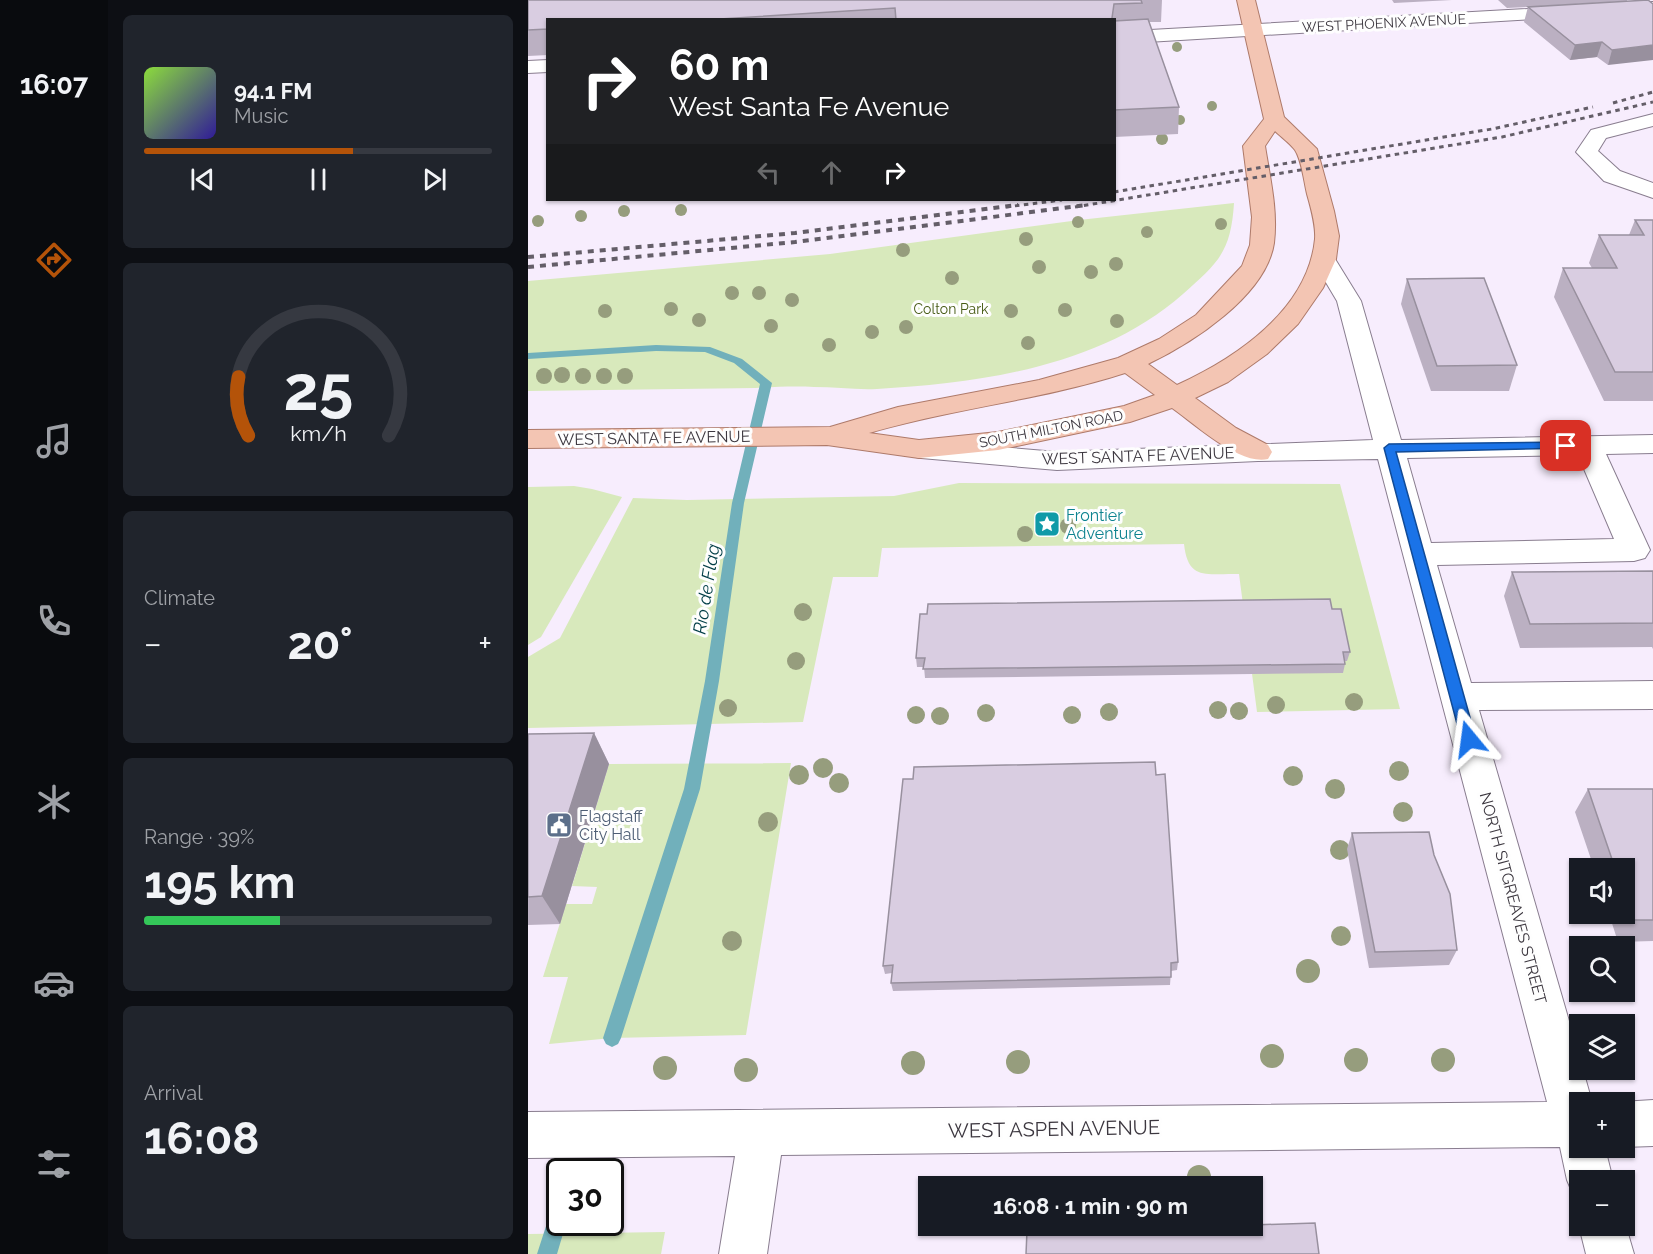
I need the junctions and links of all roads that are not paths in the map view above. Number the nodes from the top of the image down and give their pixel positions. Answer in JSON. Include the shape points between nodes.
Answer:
{"nodes":[{"id":1,"x":1246,"y":0,"type":"edge"},
{"id":2,"x":1653,"y":7,"type":"edge"},
{"id":3,"x":1255,"y":32,"type":"junction"},
{"id":4,"x":1116,"y":38,"type":"edge"},
{"id":5,"x":546,"y":66,"type":"edge"},
{"id":6,"x":528,"y":67,"type":"edge"},
{"id":7,"x":1274,"y":119,"type":"junction"},
{"id":8,"x":1653,"y":120,"type":"edge"},
{"id":9,"x":1653,"y":191,"type":"edge"},
{"id":10,"x":1324,"y":259,"type":"junction"},
{"id":11,"x":1128,"y":362,"type":"junction"},
{"id":12,"x":1175,"y":397,"type":"junction"},
{"id":13,"x":827,"y":436,"type":"junction"},
{"id":14,"x":528,"y":439,"type":"edge"},
{"id":15,"x":1653,"y":444,"type":"edge"},
{"id":16,"x":1588,"y":445,"type":"junction"},
{"id":17,"x":1389,"y":448,"type":"junction"},
{"id":18,"x":919,"y":449,"type":"junction"},
{"id":19,"x":1258,"y":452,"type":"junction"},
{"id":20,"x":1643,"y":550,"type":"edge"},
{"id":21,"x":1418,"y":554,"type":"junction"},
{"id":22,"x":1653,"y":695,"type":"edge"},
{"id":23,"x":1457,"y":697,"type":"junction"},
{"id":24,"x":1569,"y":1098,"type":"edge"},
{"id":25,"x":1653,"y":1123,"type":"edge"},
{"id":26,"x":1635,"y":1124,"type":"edge"},
{"id":27,"x":761,"y":1133,"type":"junction"},
{"id":28,"x":1569,"y":1134,"type":"edge"},
{"id":29,"x":528,"y":1135,"type":"edge"},
{"id":30,"x":1606,"y":1236,"type":"edge"},
{"id":31,"x":743,"y":1254,"type":"edge"},
{"id":32,"x":1610,"y":1254,"type":"edge"}],
"edges":[{"from":1,"to":3,"type":"main road"},
{"from":2,"to":3,"type":"street","name":"WEST PHOENIX AVENUE"},
{"from":3,"to":4,"type":"street","name":"WEST PHOENIX AVENUE"},
{"from":3,"to":7,"type":"main road"},
{"from":5,"to":6,"type":"street"},
{"from":7,"to":10,"type":"main road","name":"SOUTH MILTON ROAD","via":[[1306,148],[1323,211],[1327,236]]},
{"from":7,"to":11,"type":"main road","via":[[1254,146],[1264,207],[1264,236],[1257,262],[1221,308],[1171,342]]},
{"from":8,"to":9,"type":"street","via":[[1598,134],[1587,152],[1612,176]]},
{"from":10,"to":12,"type":"main road","name":"SOUTH MILTON ROAD","via":[[1311,288],[1289,319],[1258,348],[1219,376]]},
{"from":10,"to":17,"type":"street","via":[[1349,301]]},
{"from":11,"to":12,"type":"main road"},
{"from":11,"to":13,"type":"main road","via":[[1068,382],[906,414]]},
{"from":12,"to":18,"type":"main road","name":"SOUTH MILTON ROAD","via":[[1130,414],[1073,427],[998,441]]},
{"from":12,"to":19,"type":"main road"},
{"from":13,"to":14,"type":"main road","name":"WEST SANTA FE AVENUE"},
{"from":13,"to":18,"type":"main road","name":"WEST SANTA FE AVENUE"},
{"from":15,"to":16,"type":"street","name":"WEST SANTA FE AVENUE"},
{"from":16,"to":17,"type":"street","name":"WEST SANTA FE AVENUE"},
{"from":16,"to":20,"type":"street"},
{"from":17,"to":19,"type":"street","name":"WEST SANTA FE AVENUE"},
{"from":17,"to":21,"type":"street","name":"NORTH SITGREAVES STREET"},
{"from":18,"to":19,"type":"street","name":"WEST SANTA FE AVENUE","via":[[1057,461]]},
{"from":20,"to":21,"type":"street"},
{"from":21,"to":23,"type":"street","name":"NORTH SITGREAVES STREET"},
{"from":22,"to":23,"type":"street"},
{"from":23,"to":24,"type":"street","name":"NORTH SITGREAVES STREET"},
{"from":25,"to":26,"type":"street"},
{"from":27,"to":28,"type":"street","name":"WEST ASPEN AVENUE"},
{"from":27,"to":29,"type":"street","name":"WEST ASPEN AVENUE"},
{"from":27,"to":31,"type":"street"},
{"from":30,"to":32,"type":"street"}]}
